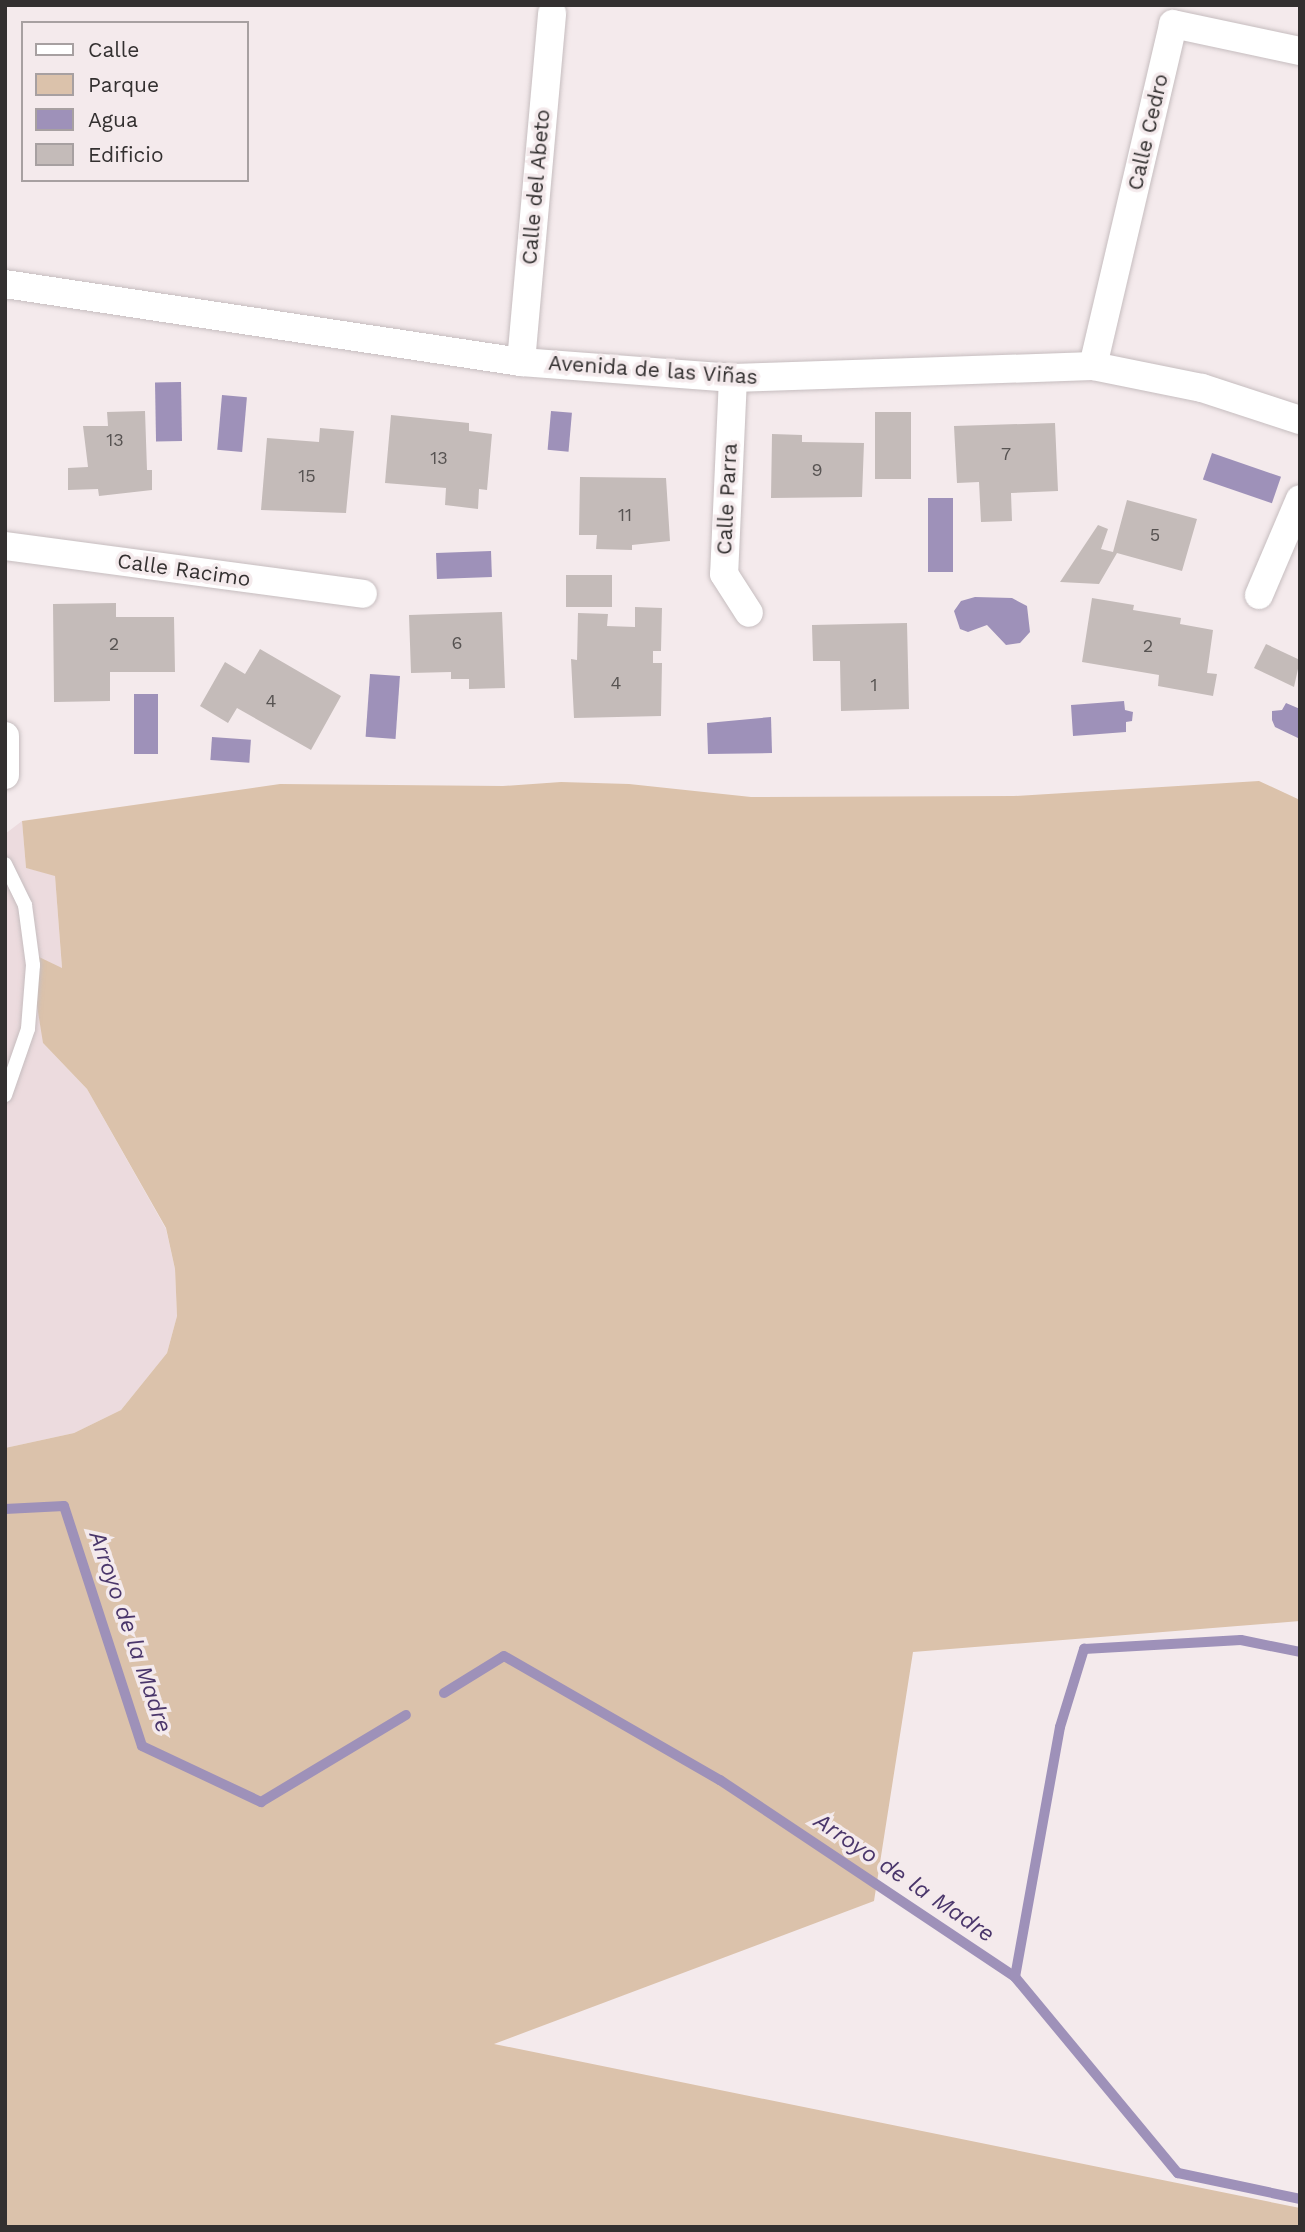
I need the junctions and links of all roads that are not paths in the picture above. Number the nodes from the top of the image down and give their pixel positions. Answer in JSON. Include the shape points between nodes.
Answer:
{"nodes":[{"id":1,"x":552,"y":13,"type":"dead end"},
{"id":2,"x":1300,"y":51,"type":"edge"},
{"id":3,"x":5,"y":284,"type":"edge"},
{"id":4,"x":522,"y":362,"type":"junction"},
{"id":5,"x":1093,"y":366,"type":"junction"},
{"id":6,"x":733,"y":378,"type":"junction"},
{"id":7,"x":1300,"y":420,"type":"edge"},
{"id":8,"x":1300,"y":499,"type":"edge"},
{"id":9,"x":5,"y":546,"type":"edge"},
{"id":10,"x":363,"y":594,"type":"dead end"},
{"id":11,"x":1259,"y":595,"type":"dead end"},
{"id":12,"x":749,"y":613,"type":"dead end"},
{"id":13,"x":5,"y":736,"type":"edge"},
{"id":14,"x":5,"y":775,"type":"edge"},
{"id":15,"x":5,"y":864,"type":"edge"},
{"id":16,"x":5,"y":1095,"type":"edge"}],
"edges":[{"from":1,"to":4,"type":"street","name":"Calle del Abeto"},
{"from":2,"to":5,"type":"street","name":"Calle Cedro","via":[[1173,24]]},
{"from":3,"to":4,"type":"street","name":"Avenida de las Viñas"},
{"from":4,"to":6,"type":"street","name":"Avenida de las Viñas"},
{"from":5,"to":6,"type":"street","name":"Avenida de las Viñas"},
{"from":5,"to":7,"type":"street","name":"Avenida de las Viñas","via":[[1202,388]]},
{"from":6,"to":12,"type":"street","name":"Calle Parra","via":[[724,574]]},
{"from":8,"to":11,"type":"street"},
{"from":9,"to":10,"type":"street","name":"Calle Racimo"},
{"from":13,"to":14,"type":"street"},
{"from":15,"to":16,"type":"lane","via":[[25,905],[33,965],[28,1029]]}]}
